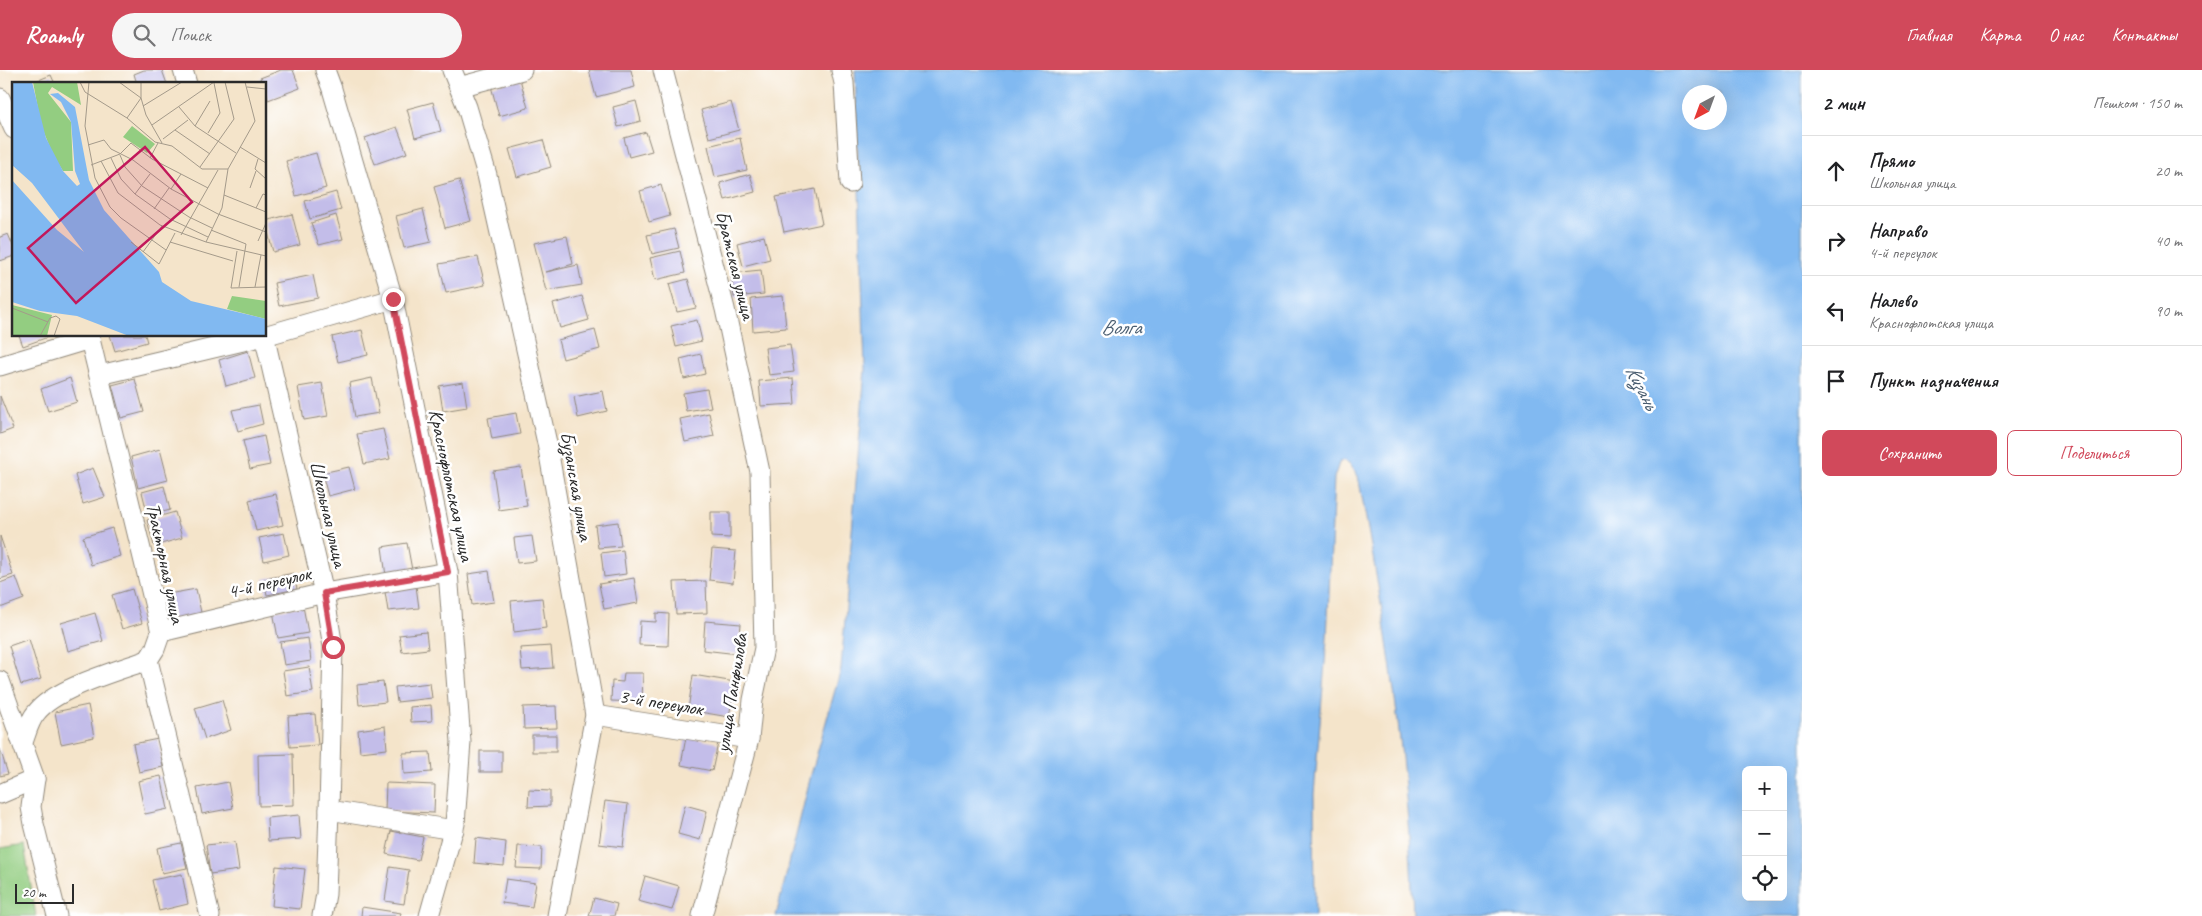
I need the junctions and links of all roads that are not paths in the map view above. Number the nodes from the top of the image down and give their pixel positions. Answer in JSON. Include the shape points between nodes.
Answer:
{"nodes":[{"id":1,"x":324,"y":70,"type":"edge"},
{"id":2,"x":522,"y":70,"type":"edge"},
{"id":3,"x":663,"y":70,"type":"edge"},
{"id":4,"x":841,"y":70,"type":"edge"},
{"id":5,"x":455,"y":79,"type":"edge"},
{"id":6,"x":0,"y":98,"type":"edge"},
{"id":7,"x":12,"y":125,"type":"edge"},
{"id":8,"x":850,"y":183,"type":"dead end"},
{"id":9,"x":393,"y":299,"type":"junction"},
{"id":10,"x":266,"y":334,"type":"edge"},
{"id":11,"x":260,"y":336,"type":"edge"},
{"id":12,"x":264,"y":336,"type":"edge"},
{"id":13,"x":90,"y":337,"type":"edge"},
{"id":14,"x":0,"y":366,"type":"edge"},
{"id":15,"x":100,"y":375,"type":"junction"},
{"id":16,"x":760,"y":472,"type":"joint"},
{"id":17,"x":448,"y":572,"type":"junction"},
{"id":18,"x":324,"y":593,"type":"junction"},
{"id":19,"x":160,"y":632,"type":"junction"},
{"id":20,"x":148,"y":660,"type":"junction"},
{"id":21,"x":0,"y":681,"type":"edge"},
{"id":22,"x":595,"y":715,"type":"junction"},
{"id":23,"x":749,"y":739,"type":"junction"},
{"id":24,"x":23,"y":742,"type":"junction"},
{"id":25,"x":35,"y":779,"type":"junction"},
{"id":26,"x":0,"y":794,"type":"edge"},
{"id":27,"x":329,"y":810,"type":"junction"},
{"id":28,"x":454,"y":830,"type":"junction"},
{"id":29,"x":57,"y":916,"type":"edge"},
{"id":30,"x":210,"y":916,"type":"edge"},
{"id":31,"x":322,"y":916,"type":"edge"},
{"id":32,"x":429,"y":916,"type":"edge"},
{"id":33,"x":557,"y":916,"type":"edge"},
{"id":34,"x":702,"y":916,"type":"edge"}],
"edges":[{"from":1,"to":9,"type":"street","name":"Краснофлотская улица"},
{"from":2,"to":5,"type":"street"},
{"from":3,"to":16,"type":"street","name":"Братская улица","via":[[725,309]]},
{"from":4,"to":8,"type":"street"},
{"from":5,"to":22,"type":"street","name":"Бузанская улица","via":[[487,175],[547,443]]},
{"from":6,"to":7,"type":"street"},
{"from":9,"to":10,"type":"street"},
{"from":9,"to":17,"type":"street","name":"Краснофлотская улица"},
{"from":11,"to":15,"type":"street"},
{"from":12,"to":18,"type":"street","name":"Школьная улица"},
{"from":13,"to":14,"type":"street"},
{"from":13,"to":15,"type":"street","name":"Тракторная улица"},
{"from":15,"to":19,"type":"street","name":"Тракторная улица"},
{"from":16,"to":23,"type":"street","name":"улица Панфилова","via":[[764,648],[752,700]]},
{"from":17,"to":18,"type":"street","name":"4-й переулок"},
{"from":17,"to":28,"type":"street","name":"Краснофлотская улица","via":[[461,742]]},
{"from":18,"to":19,"type":"street","name":"4-й переулок"},
{"from":18,"to":27,"type":"street","name":"Школьная улица","via":[[333,647]]},
{"from":19,"to":20,"type":"street","name":"Тракторная улица"},
{"from":20,"to":24,"type":"street","via":[[72,688],[41,707],[31,720]]},
{"from":20,"to":30,"type":"street"},
{"from":21,"to":24,"type":"street"},
{"from":22,"to":23,"type":"street","name":"3-й переулок"},
{"from":22,"to":33,"type":"street","name":"Бузанская улица"},
{"from":23,"to":34,"type":"street","name":"улица Панфилова"},
{"from":24,"to":25,"type":"street"},
{"from":25,"to":26,"type":"street"},
{"from":25,"to":29,"type":"street","via":[[31,807]]},
{"from":27,"to":28,"type":"street"},
{"from":27,"to":31,"type":"street","name":"Школьная улица","via":[[326,894]]},
{"from":28,"to":32,"type":"street","name":"Краснофлотская улица"}]}
